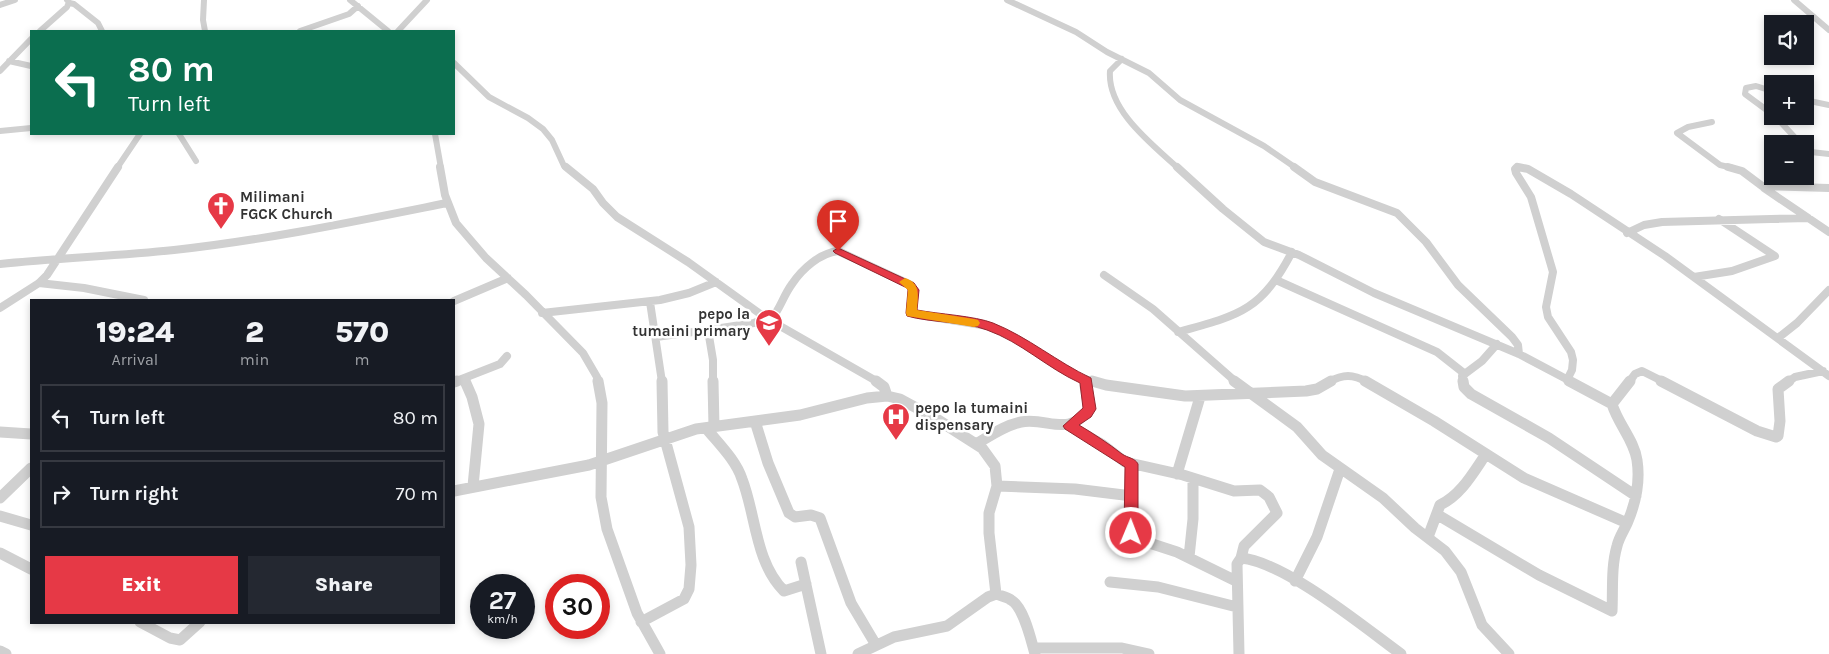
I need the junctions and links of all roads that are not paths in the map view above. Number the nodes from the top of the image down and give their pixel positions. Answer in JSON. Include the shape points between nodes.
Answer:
{"nodes":[{"id":1,"x":15,"y":0,"type":"edge"},
{"id":2,"x":204,"y":0,"type":"edge"},
{"id":3,"x":350,"y":0,"type":"edge"},
{"id":4,"x":427,"y":0,"type":"edge"},
{"id":5,"x":1007,"y":0,"type":"edge"},
{"id":6,"x":1794,"y":0,"type":"edge"},
{"id":7,"x":68,"y":1,"type":"edge"},
{"id":8,"x":0,"y":5,"type":"edge"},
{"id":9,"x":358,"y":6,"type":"junction"},
{"id":10,"x":41,"y":30,"type":"edge"},
{"id":11,"x":102,"y":30,"type":"edge"},
{"id":12,"x":205,"y":30,"type":"edge"},
{"id":13,"x":303,"y":30,"type":"edge"},
{"id":14,"x":387,"y":30,"type":"edge"},
{"id":15,"x":399,"y":30,"type":"edge"},
{"id":16,"x":1829,"y":30,"type":"edge"},
{"id":17,"x":30,"y":40,"type":"edge"},
{"id":18,"x":1122,"y":59,"type":"junction"},
{"id":19,"x":9,"y":61,"type":"junction"},
{"id":20,"x":455,"y":64,"type":"edge"},
{"id":21,"x":30,"y":66,"type":"edge"},
{"id":22,"x":0,"y":71,"type":"edge"},
{"id":23,"x":1764,"y":88,"type":"edge"},
{"id":24,"x":1814,"y":102,"type":"edge"},
{"id":25,"x":1829,"y":106,"type":"edge"},
{"id":26,"x":1764,"y":108,"type":"edge"},
{"id":27,"x":1712,"y":122,"type":"dead end"},
{"id":28,"x":1785,"y":125,"type":"edge"},
{"id":29,"x":30,"y":128,"type":"edge"},
{"id":30,"x":0,"y":132,"type":"edge"},
{"id":31,"x":139,"y":135,"type":"edge"},
{"id":32,"x":179,"y":135,"type":"edge"},
{"id":33,"x":435,"y":135,"type":"edge"},
{"id":34,"x":1794,"y":135,"type":"edge"},
{"id":35,"x":1814,"y":152,"type":"edge"},
{"id":36,"x":1829,"y":154,"type":"edge"},
{"id":37,"x":196,"y":161,"type":"dead end"},
{"id":38,"x":1762,"y":186,"type":"junction"},
{"id":39,"x":1829,"y":188,"type":"edge"},
{"id":40,"x":447,"y":203,"type":"junction"},
{"id":41,"x":1808,"y":218,"type":"junction"},
{"id":42,"x":1719,"y":219,"type":"junction"},
{"id":43,"x":1829,"y":232,"type":"edge"},
{"id":44,"x":1627,"y":233,"type":"junction"},
{"id":45,"x":1292,"y":252,"type":"junction"},
{"id":46,"x":58,"y":258,"type":"junction"},
{"id":47,"x":0,"y":264,"type":"edge"},
{"id":48,"x":1104,"y":276,"type":"dead end"},
{"id":49,"x":1694,"y":277,"type":"junction"},
{"id":50,"x":508,"y":278,"type":"junction"},
{"id":51,"x":1276,"y":280,"type":"junction"},
{"id":52,"x":716,"y":282,"type":"junction"},
{"id":53,"x":39,"y":283,"type":"junction"},
{"id":54,"x":1829,"y":290,"type":"edge"},
{"id":55,"x":139,"y":299,"type":"edge"},
{"id":56,"x":455,"y":301,"type":"edge"},
{"id":57,"x":650,"y":302,"type":"junction"},
{"id":58,"x":1,"y":307,"type":"edge"},
{"id":59,"x":542,"y":313,"type":"junction"},
{"id":60,"x":768,"y":320,"type":"junction"},
{"id":61,"x":708,"y":330,"type":"junction"},
{"id":62,"x":1178,"y":332,"type":"junction"},
{"id":63,"x":656,"y":337,"type":"junction"},
{"id":64,"x":1778,"y":338,"type":"junction"},
{"id":65,"x":1497,"y":344,"type":"junction"},
{"id":66,"x":1519,"y":354,"type":"junction"},
{"id":67,"x":507,"y":356,"type":"dead end"},
{"id":68,"x":1465,"y":374,"type":"junction"},
{"id":69,"x":1826,"y":374,"type":"edge"},
{"id":70,"x":464,"y":378,"type":"junction"},
{"id":71,"x":1567,"y":380,"type":"junction"},
{"id":72,"x":1086,"y":381,"type":"junction"},
{"id":73,"x":455,"y":382,"type":"edge"},
{"id":74,"x":1250,"y":395,"type":"junction"},
{"id":75,"x":887,"y":396,"type":"junction"},
{"id":76,"x":1200,"y":396,"type":"junction"},
{"id":77,"x":1612,"y":404,"type":"junction"},
{"id":78,"x":756,"y":421,"type":"junction"},
{"id":79,"x":1070,"y":426,"type":"junction"},
{"id":80,"x":710,"y":427,"type":"junction"},
{"id":81,"x":0,"y":432,"type":"edge"},
{"id":82,"x":30,"y":434,"type":"edge"},
{"id":83,"x":665,"y":440,"type":"junction"},
{"id":84,"x":976,"y":444,"type":"junction"},
{"id":85,"x":1486,"y":454,"type":"junction"},
{"id":86,"x":602,"y":462,"type":"junction"},
{"id":87,"x":1132,"y":464,"type":"junction"},
{"id":88,"x":1340,"y":468,"type":"junction"},
{"id":89,"x":30,"y":469,"type":"edge"},
{"id":90,"x":1176,"y":474,"type":"junction"},
{"id":91,"x":1193,"y":479,"type":"junction"},
{"id":92,"x":473,"y":486,"type":"junction"},
{"id":93,"x":997,"y":486,"type":"junction"},
{"id":94,"x":455,"y":491,"type":"edge"},
{"id":95,"x":1132,"y":496,"type":"junction"},
{"id":96,"x":1636,"y":496,"type":"junction"},
{"id":97,"x":0,"y":498,"type":"edge"},
{"id":98,"x":1438,"y":515,"type":"junction"},
{"id":99,"x":0,"y":516,"type":"edge"},
{"id":100,"x":1627,"y":523,"type":"junction"},
{"id":101,"x":30,"y":525,"type":"edge"},
{"id":102,"x":1428,"y":537,"type":"junction"},
{"id":103,"x":0,"y":553,"type":"edge"},
{"id":104,"x":1189,"y":557,"type":"junction"},
{"id":105,"x":1241,"y":558,"type":"junction"},
{"id":106,"x":801,"y":562,"type":"dead end"},
{"id":107,"x":30,"y":568,"type":"edge"},
{"id":108,"x":1236,"y":581,"type":"junction"},
{"id":109,"x":1295,"y":581,"type":"junction"},
{"id":110,"x":1110,"y":582,"type":"dead end"},
{"id":111,"x":806,"y":584,"type":"junction"},
{"id":112,"x":996,"y":594,"type":"junction"},
{"id":113,"x":1237,"y":607,"type":"junction"},
{"id":114,"x":641,"y":622,"type":"junction"},
{"id":115,"x":144,"y":624,"type":"edge"},
{"id":116,"x":198,"y":624,"type":"edge"},
{"id":117,"x":876,"y":645,"type":"junction"},
{"id":118,"x":0,"y":651,"type":"edge"},
{"id":119,"x":1034,"y":651,"type":"edge"},
{"id":120,"x":6,"y":654,"type":"edge"},
{"id":121,"x":660,"y":654,"type":"edge"},
{"id":122,"x":820,"y":654,"type":"edge"},
{"id":123,"x":858,"y":654,"type":"edge"},
{"id":124,"x":1149,"y":654,"type":"edge"},
{"id":125,"x":1240,"y":654,"type":"edge"},
{"id":126,"x":1401,"y":654,"type":"edge"},
{"id":127,"x":1509,"y":654,"type":"edge"}],
"edges":[{"from":1,"to":8,"type":"street"},
{"from":2,"to":12,"type":"street"},
{"from":3,"to":9,"type":"street"},
{"from":4,"to":15,"type":"street"},
{"from":5,"to":18,"type":"street","via":[[1076,32]]},
{"from":6,"to":16,"type":"street"},
{"from":7,"to":10,"type":"street"},
{"from":7,"to":11,"type":"street","via":[[98,23]]},
{"from":9,"to":13,"type":"street","via":[[349,14]]},
{"from":9,"to":14,"type":"street"},
{"from":17,"to":19,"type":"street"},
{"from":18,"to":45,"type":"street","via":[[1110,72],[1109,83],[1134,128],[1245,228],[1264,242]]},
{"from":18,"to":66,"type":"street","via":[[1149,73],[1187,105],[1264,146],[1315,182],[1397,213],[1426,242],[1458,285],[1512,337],[1518,345]]},
{"from":19,"to":21,"type":"street"},
{"from":19,"to":22,"type":"street"},
{"from":20,"to":52,"type":"street","via":[[489,97],[543,128],[564,166],[617,216]]},
{"from":23,"to":26,"type":"street","via":[[1746,88],[1745,94]]},
{"from":24,"to":25,"type":"street"},
{"from":27,"to":38,"type":"street","via":[[1677,133],[1720,165],[1742,172]]},
{"from":28,"to":34,"type":"street"},
{"from":29,"to":30,"type":"street"},
{"from":31,"to":46,"type":"street"},
{"from":32,"to":37,"type":"street"},
{"from":33,"to":40,"type":"street"},
{"from":35,"to":36,"type":"street"},
{"from":38,"to":39,"type":"street"},
{"from":38,"to":41,"type":"street"},
{"from":40,"to":46,"type":"street","via":[[215,244],[113,256]]},
{"from":40,"to":50,"type":"street","via":[[465,235]]},
{"from":41,"to":42,"type":"street"},
{"from":41,"to":43,"type":"street"},
{"from":42,"to":44,"type":"street","via":[[1654,223]]},
{"from":42,"to":49,"type":"street","via":[[1770,251],[1774,257],[1732,271]]},
{"from":44,"to":49,"type":"street"},
{"from":44,"to":71,"type":"street","via":[[1571,194],[1528,169],[1516,168],[1531,197],[1553,272],[1554,280],[1546,308],[1555,330],[1574,356],[1574,366]]},
{"from":45,"to":51,"type":"street"},
{"from":45,"to":65,"type":"street","via":[[1374,292]]},
{"from":46,"to":47,"type":"street"},
{"from":46,"to":53,"type":"street"},
{"from":48,"to":62,"type":"street","via":[[1153,309]]},
{"from":49,"to":64,"type":"street"},
{"from":50,"to":56,"type":"street"},
{"from":50,"to":59,"type":"street"},
{"from":51,"to":62,"type":"street","via":[[1251,306]]},
{"from":51,"to":68,"type":"street","via":[[1437,352]]},
{"from":52,"to":57,"type":"street","via":[[695,291]]},
{"from":52,"to":60,"type":"street"},
{"from":53,"to":55,"type":"street"},
{"from":53,"to":58,"type":"street"},
{"from":54,"to":64,"type":"street"},
{"from":57,"to":59,"type":"street"},
{"from":57,"to":63,"type":"street"},
{"from":59,"to":86,"type":"street","via":[[583,353],[597,377],[602,403]]},
{"from":60,"to":61,"type":"street"},
{"from":60,"to":72,"type":"street","via":[[778,312],[803,271],[827,252],[838,251],[911,285],[914,290],[911,313],[988,326],[1019,340]]},
{"from":60,"to":75,"type":"street","via":[[878,382]]},
{"from":61,"to":63,"type":"street"},
{"from":61,"to":80,"type":"street","via":[[713,360]]},
{"from":62,"to":74,"type":"street"},
{"from":63,"to":83,"type":"street","via":[[662,375]]},
{"from":64,"to":69,"type":"street"},
{"from":65,"to":66,"type":"street"},
{"from":65,"to":68,"type":"street"},
{"from":66,"to":71,"type":"street"},
{"from":67,"to":70,"type":"street","via":[[500,364]]},
{"from":68,"to":96,"type":"street","via":[[1462,376],[1463,384],[1471,394],[1549,438]]},
{"from":69,"to":77,"type":"street","via":[[1795,378],[1778,389],[1780,421],[1776,437],[1763,434],[1642,372],[1635,374]]},
{"from":70,"to":73,"type":"street"},
{"from":70,"to":92,"type":"street","via":[[479,424]]},
{"from":71,"to":77,"type":"street"},
{"from":72,"to":76,"type":"street","via":[[1158,394]]},
{"from":72,"to":79,"type":"street","via":[[1089,409]]},
{"from":74,"to":76,"type":"street"},
{"from":74,"to":85,"type":"street","via":[[1312,390],[1351,374]]},
{"from":74,"to":88,"type":"street","via":[[1298,427],[1317,451]]},
{"from":75,"to":78,"type":"street"},
{"from":75,"to":84,"type":"street","via":[[911,404]]},
{"from":76,"to":90,"type":"street"},
{"from":77,"to":96,"type":"street","via":[[1635,452],[1638,468]]},
{"from":78,"to":80,"type":"street"},
{"from":78,"to":117,"type":"street","via":[[768,463],[789,513],[795,517],[812,515],[820,518],[851,603]]},
{"from":79,"to":84,"type":"street","via":[[1058,427],[1030,420],[1002,429]]},
{"from":79,"to":87,"type":"street"},
{"from":80,"to":83,"type":"street","via":[[690,430]]},
{"from":80,"to":111,"type":"street","via":[[742,478],[759,543],[776,584],[784,591]]},
{"from":81,"to":82,"type":"street"},
{"from":83,"to":86,"type":"street","via":[[614,455]]},
{"from":83,"to":114,"type":"street","via":[[689,527],[692,551],[690,585],[680,602]]},
{"from":84,"to":93,"type":"street","via":[[995,466]]},
{"from":85,"to":98,"type":"street","via":[[1458,493],[1442,503]]},
{"from":85,"to":100,"type":"street","via":[[1536,484]]},
{"from":86,"to":92,"type":"street"},
{"from":86,"to":114,"type":"street","via":[[601,497],[607,529]]},
{"from":87,"to":90,"type":"street"},
{"from":87,"to":95,"type":"street"},
{"from":88,"to":102,"type":"street","via":[[1383,498]]},
{"from":88,"to":109,"type":"street","via":[[1317,537]]},
{"from":89,"to":97,"type":"street"},
{"from":90,"to":91,"type":"street"},
{"from":91,"to":104,"type":"street"},
{"from":91,"to":105,"type":"street","via":[[1234,491],[1260,490],[1273,503],[1276,516],[1244,546]]},
{"from":92,"to":94,"type":"street"},
{"from":93,"to":95,"type":"street"},
{"from":93,"to":112,"type":"street","via":[[988,533]]},
{"from":95,"to":104,"type":"street","via":[[1131,533],[1134,538]]},
{"from":96,"to":100,"type":"street"},
{"from":98,"to":100,"type":"street","via":[[1539,575],[1612,611],[1616,548]]},
{"from":98,"to":102,"type":"street"},
{"from":99,"to":101,"type":"street"},
{"from":102,"to":127,"type":"street","via":[[1455,563],[1482,625]]},
{"from":103,"to":107,"type":"street"},
{"from":104,"to":108,"type":"street"},
{"from":105,"to":108,"type":"street","via":[[1237,564]]},
{"from":105,"to":109,"type":"street","via":[[1250,557]]},
{"from":106,"to":111,"type":"street"},
{"from":108,"to":113,"type":"street"},
{"from":109,"to":126,"type":"street"},
{"from":110,"to":113,"type":"street","via":[[1170,589]]},
{"from":111,"to":122,"type":"street"},
{"from":112,"to":117,"type":"street","via":[[939,629],[894,637]]},
{"from":112,"to":119,"type":"street","via":[[1016,604]]},
{"from":113,"to":125,"type":"street"},
{"from":114,"to":121,"type":"street"},
{"from":115,"to":116,"type":"street","via":[[180,640]]},
{"from":117,"to":123,"type":"street"},
{"from":118,"to":120,"type":"street"},
{"from":119,"to":124,"type":"street","via":[[1122,648]]}]}
